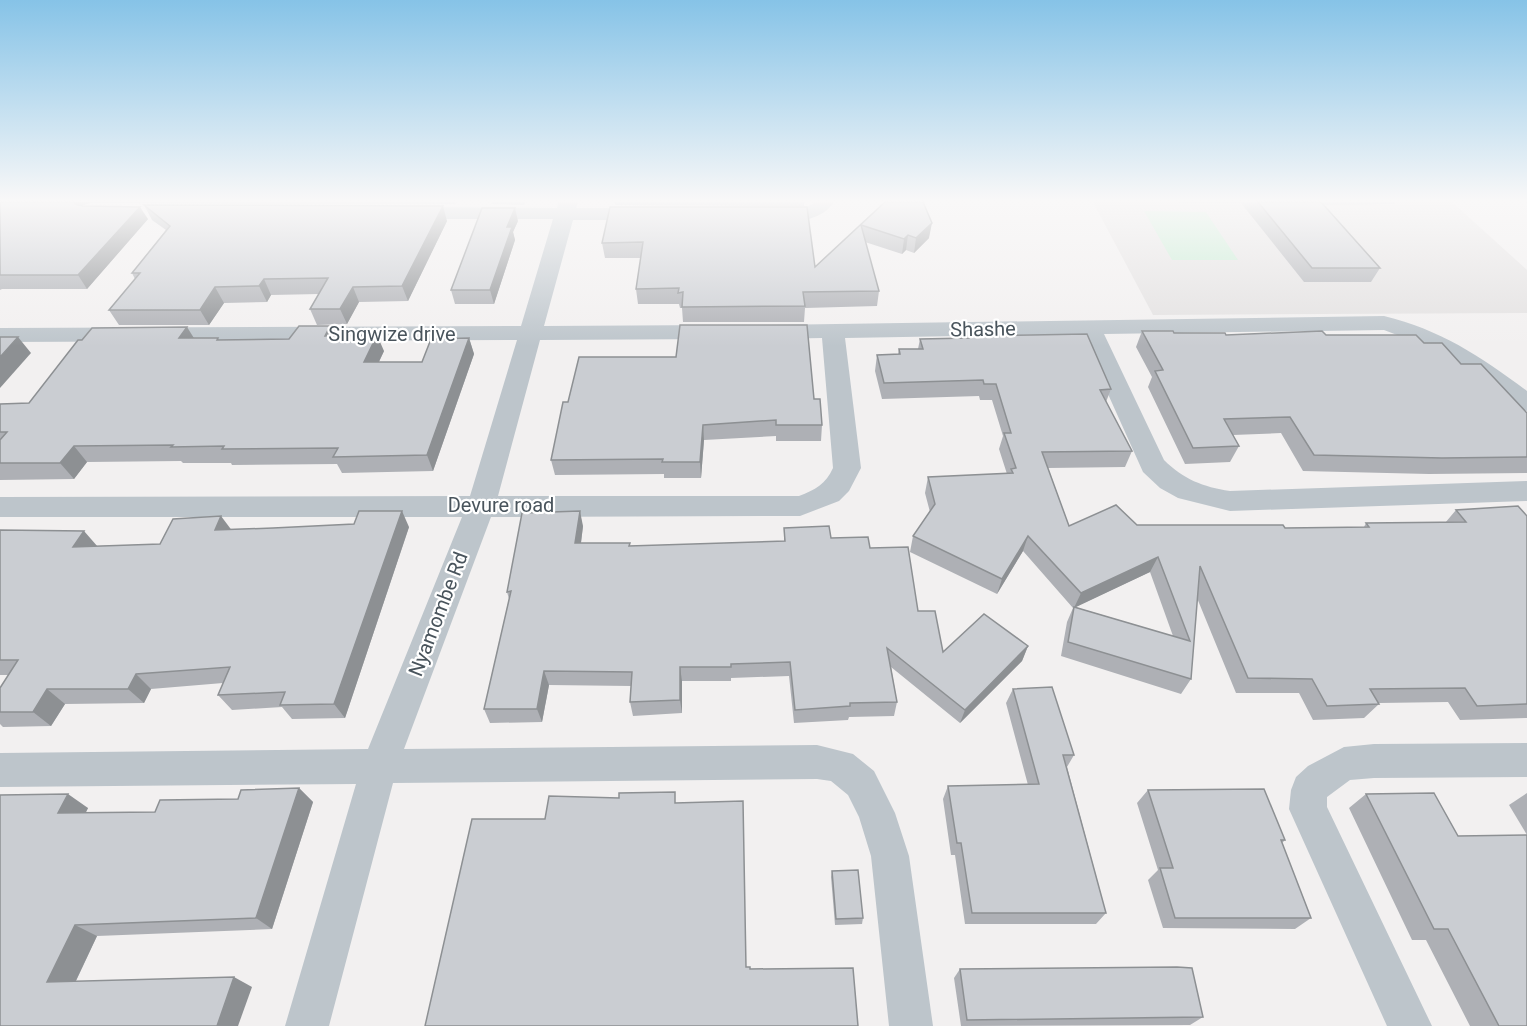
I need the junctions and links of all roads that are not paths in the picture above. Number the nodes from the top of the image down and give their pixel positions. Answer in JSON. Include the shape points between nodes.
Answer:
{"nodes":[{"id":1,"x":555,"y":250,"type":"edge"},
{"id":2,"x":1089,"y":327,"type":"junction"},
{"id":3,"x":833,"y":331,"type":"junction"},
{"id":4,"x":532,"y":333,"type":"junction"},
{"id":5,"x":0,"y":335,"type":"edge"},
{"id":6,"x":1527,"y":403,"type":"edge"},
{"id":7,"x":1527,"y":491,"type":"edge"},
{"id":8,"x":480,"y":505,"type":"junction"},
{"id":9,"x":0,"y":507,"type":"edge"},
{"id":10,"x":1527,"y":760,"type":"edge"},
{"id":11,"x":380,"y":765,"type":"junction"},
{"id":12,"x":0,"y":770,"type":"edge"},
{"id":13,"x":307,"y":1026,"type":"edge"},
{"id":14,"x":911,"y":1026,"type":"edge"},
{"id":15,"x":1410,"y":1026,"type":"edge"}],
"edges":[{"from":1,"to":4,"type":"street","name":"Nyamombe Rd"},
{"from":2,"to":3,"type":"street","name":"Shashe"},
{"from":2,"to":6,"type":"street","name":"Shashe","via":[[1384,323],[1407,327],[1458,351]]},
{"from":2,"to":7,"type":"street","via":[[1153,465],[1163,477],[1191,493],[1230,501]]},
{"from":3,"to":4,"type":"street","name":"Shashe"},
{"from":3,"to":8,"type":"street","name":"Devure road","via":[[847,468],[840,485],[827,496],[800,506]]},
{"from":4,"to":5,"type":"street","name":"Singwize drive"},
{"from":4,"to":8,"type":"street","name":"Nyamombe Rd"},
{"from":8,"to":9,"type":"street","name":"Devure road"},
{"from":8,"to":11,"type":"street","name":"Nyamombe Rd"},
{"from":10,"to":15,"type":"street","via":[[1344,764],[1309,790],[1308,809]]},
{"from":11,"to":12,"type":"street"},
{"from":11,"to":13,"type":"street","name":"Nyamombe Rd"},
{"from":11,"to":14,"type":"street","via":[[817,762],[840,766],[861,783],[890,856]]}]}
